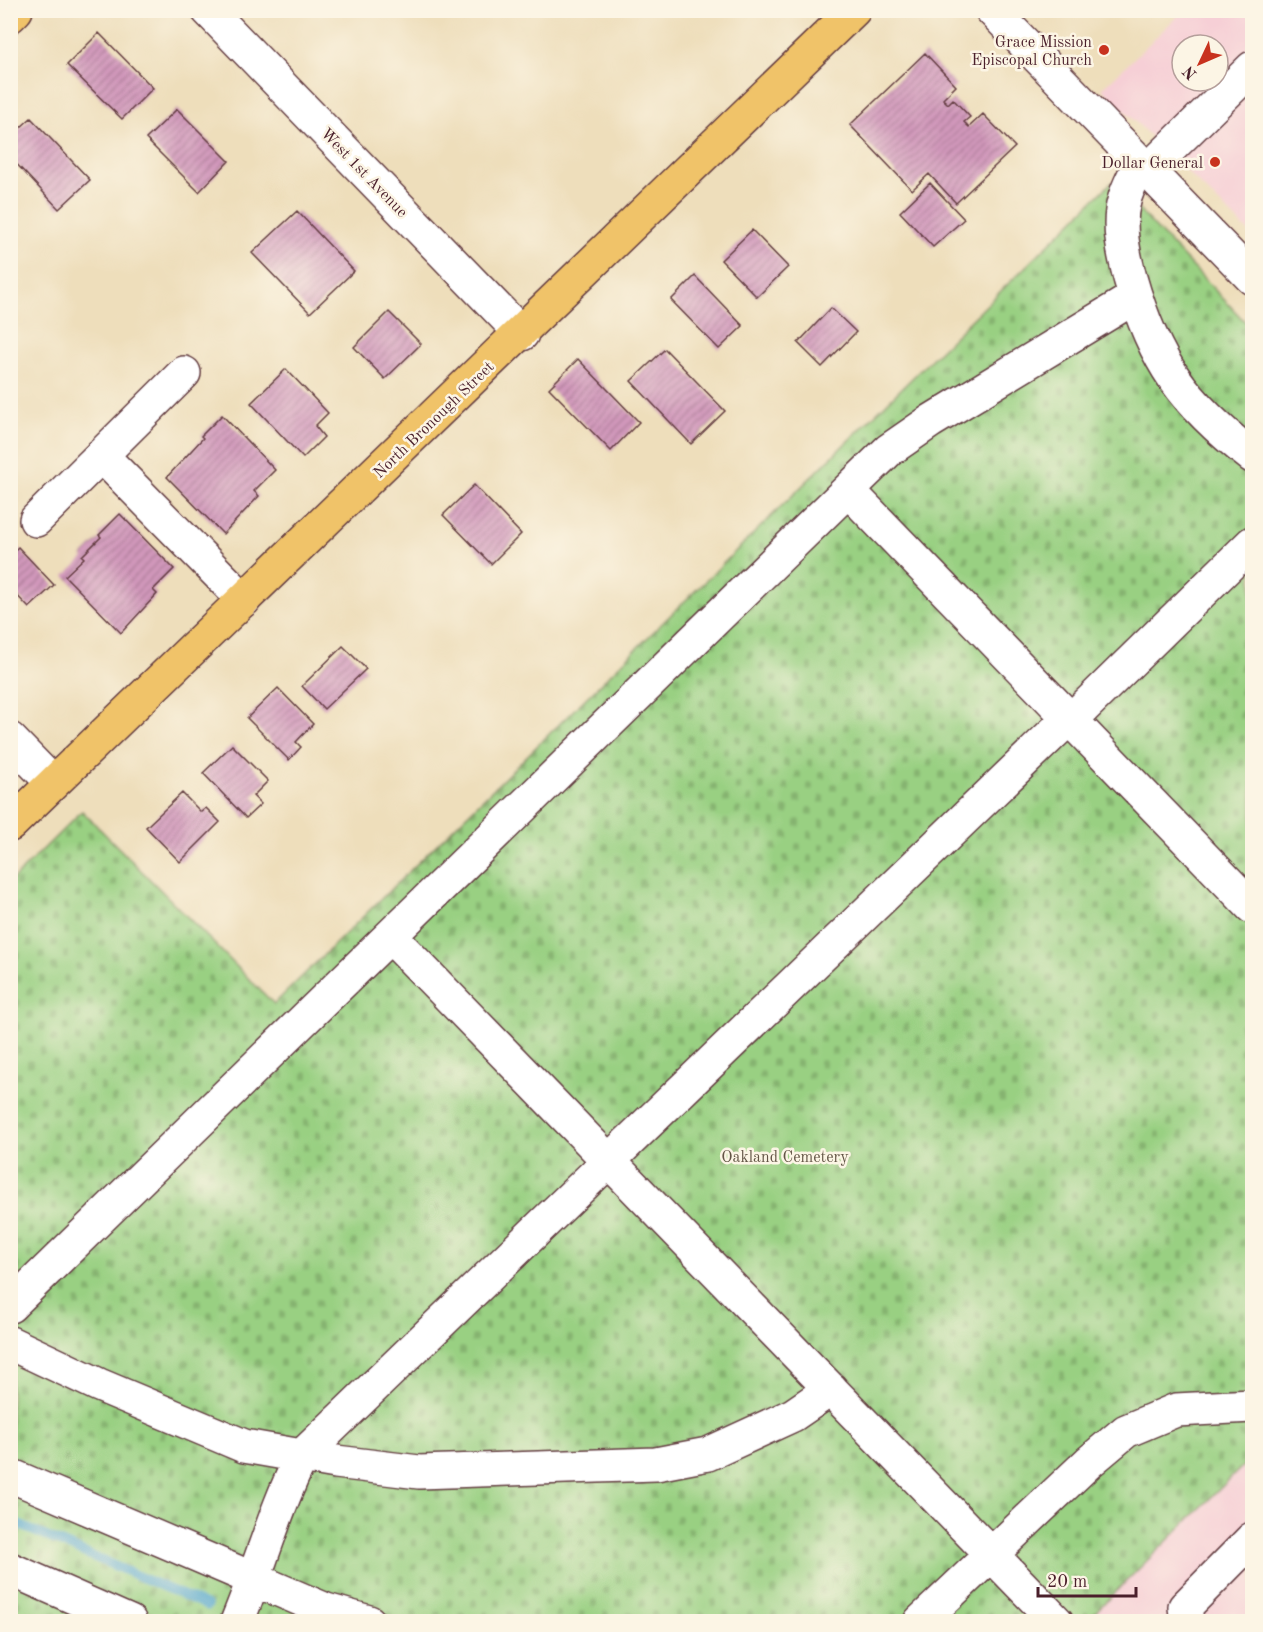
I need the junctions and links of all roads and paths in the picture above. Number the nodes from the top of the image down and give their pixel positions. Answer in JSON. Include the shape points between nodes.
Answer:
{"nodes":[{"id":1,"x":16,"y":10,"type":"edge"},
{"id":2,"x":208,"y":10,"type":"edge"},
{"id":3,"x":854,"y":10,"type":"edge"},
{"id":4,"x":992,"y":10,"type":"edge"},
{"id":5,"x":10,"y":16,"type":"edge"},
{"id":6,"x":1252,"y":68,"type":"edge"},
{"id":7,"x":1144,"y":167,"type":"junction"},
{"id":8,"x":1252,"y":278,"type":"edge"},
{"id":9,"x":1136,"y":297,"type":"junction"},
{"id":10,"x":522,"y":334,"type":"junction"},
{"id":11,"x":184,"y":373,"type":"dead end"},
{"id":12,"x":101,"y":455,"type":"junction"},
{"id":13,"x":1252,"y":456,"type":"edge"},
{"id":14,"x":848,"y":490,"type":"junction"},
{"id":15,"x":36,"y":520,"type":"dead end"},
{"id":16,"x":1252,"y":543,"type":"edge"},
{"id":17,"x":244,"y":600,"type":"junction"},
{"id":18,"x":1071,"y":718,"type":"junction"},
{"id":19,"x":10,"y":739,"type":"edge"},
{"id":20,"x":53,"y":783,"type":"junction"},
{"id":21,"x":10,"y":825,"type":"edge"},
{"id":22,"x":1252,"y":907,"type":"edge"},
{"id":23,"x":390,"y":936,"type":"junction"},
{"id":24,"x":609,"y":1161,"type":"junction"},
{"id":25,"x":10,"y":1306,"type":"edge"},
{"id":26,"x":10,"y":1343,"type":"edge"},
{"id":27,"x":831,"y":1389,"type":"junction"},
{"id":28,"x":1252,"y":1406,"type":"edge"},
{"id":29,"x":302,"y":1456,"type":"junction"},
{"id":30,"x":10,"y":1476,"type":"edge"},
{"id":31,"x":1252,"y":1539,"type":"edge"},
{"id":32,"x":992,"y":1554,"type":"junction"},
{"id":33,"x":10,"y":1569,"type":"edge"},
{"id":34,"x":255,"y":1580,"type":"junction"},
{"id":35,"x":130,"y":1622,"type":"edge"},
{"id":36,"x":237,"y":1622,"type":"edge"},
{"id":37,"x":369,"y":1622,"type":"edge"},
{"id":38,"x":920,"y":1622,"type":"edge"},
{"id":39,"x":1057,"y":1622,"type":"edge"},
{"id":40,"x":1187,"y":1622,"type":"edge"}],
"edges":[{"from":1,"to":5,"type":"main road"},
{"from":2,"to":10,"type":"street","name":"West 1st Avenue"},
{"from":3,"to":10,"type":"main road","name":"North Bronough Street"},
{"from":4,"to":7,"type":"street"},
{"from":6,"to":7,"type":"street"},
{"from":7,"to":8,"type":"street"},
{"from":7,"to":9,"type":"street","via":[[1123,203],[1123,251]]},
{"from":9,"to":13,"type":"street","via":[[1146,330],[1178,385],[1216,426]]},
{"from":9,"to":14,"type":"street","via":[[932,421],[889,450]]},
{"from":10,"to":17,"type":"main road","name":"North Bronough Street"},
{"from":11,"to":12,"type":"street"},
{"from":12,"to":15,"type":"street"},
{"from":12,"to":17,"type":"street"},
{"from":14,"to":18,"type":"street"},
{"from":14,"to":23,"type":"street"},
{"from":16,"to":18,"type":"street"},
{"from":17,"to":20,"type":"main road","name":"North Bronough Street"},
{"from":18,"to":22,"type":"street"},
{"from":18,"to":24,"type":"street"},
{"from":19,"to":20,"type":"street"},
{"from":20,"to":21,"type":"main road","name":"North Bronough Street"},
{"from":23,"to":24,"type":"street"},
{"from":23,"to":25,"type":"street"},
{"from":24,"to":27,"type":"street"},
{"from":24,"to":29,"type":"street"},
{"from":26,"to":29,"type":"street","via":[[244,1446]]},
{"from":27,"to":29,"type":"street","via":[[793,1415],[749,1437],[708,1454],[656,1464],[419,1472]]},
{"from":27,"to":32,"type":"street"},
{"from":28,"to":32,"type":"street","via":[[1176,1410],[1126,1431]]},
{"from":29,"to":34,"type":"street","via":[[288,1484]]},
{"from":30,"to":34,"type":"street"},
{"from":31,"to":40,"type":"street","via":[[1185,1606]]},
{"from":32,"to":38,"type":"street"},
{"from":32,"to":39,"type":"street"},
{"from":33,"to":35,"type":"street"},
{"from":34,"to":36,"type":"street"},
{"from":34,"to":37,"type":"street","via":[[326,1610]]}]}
